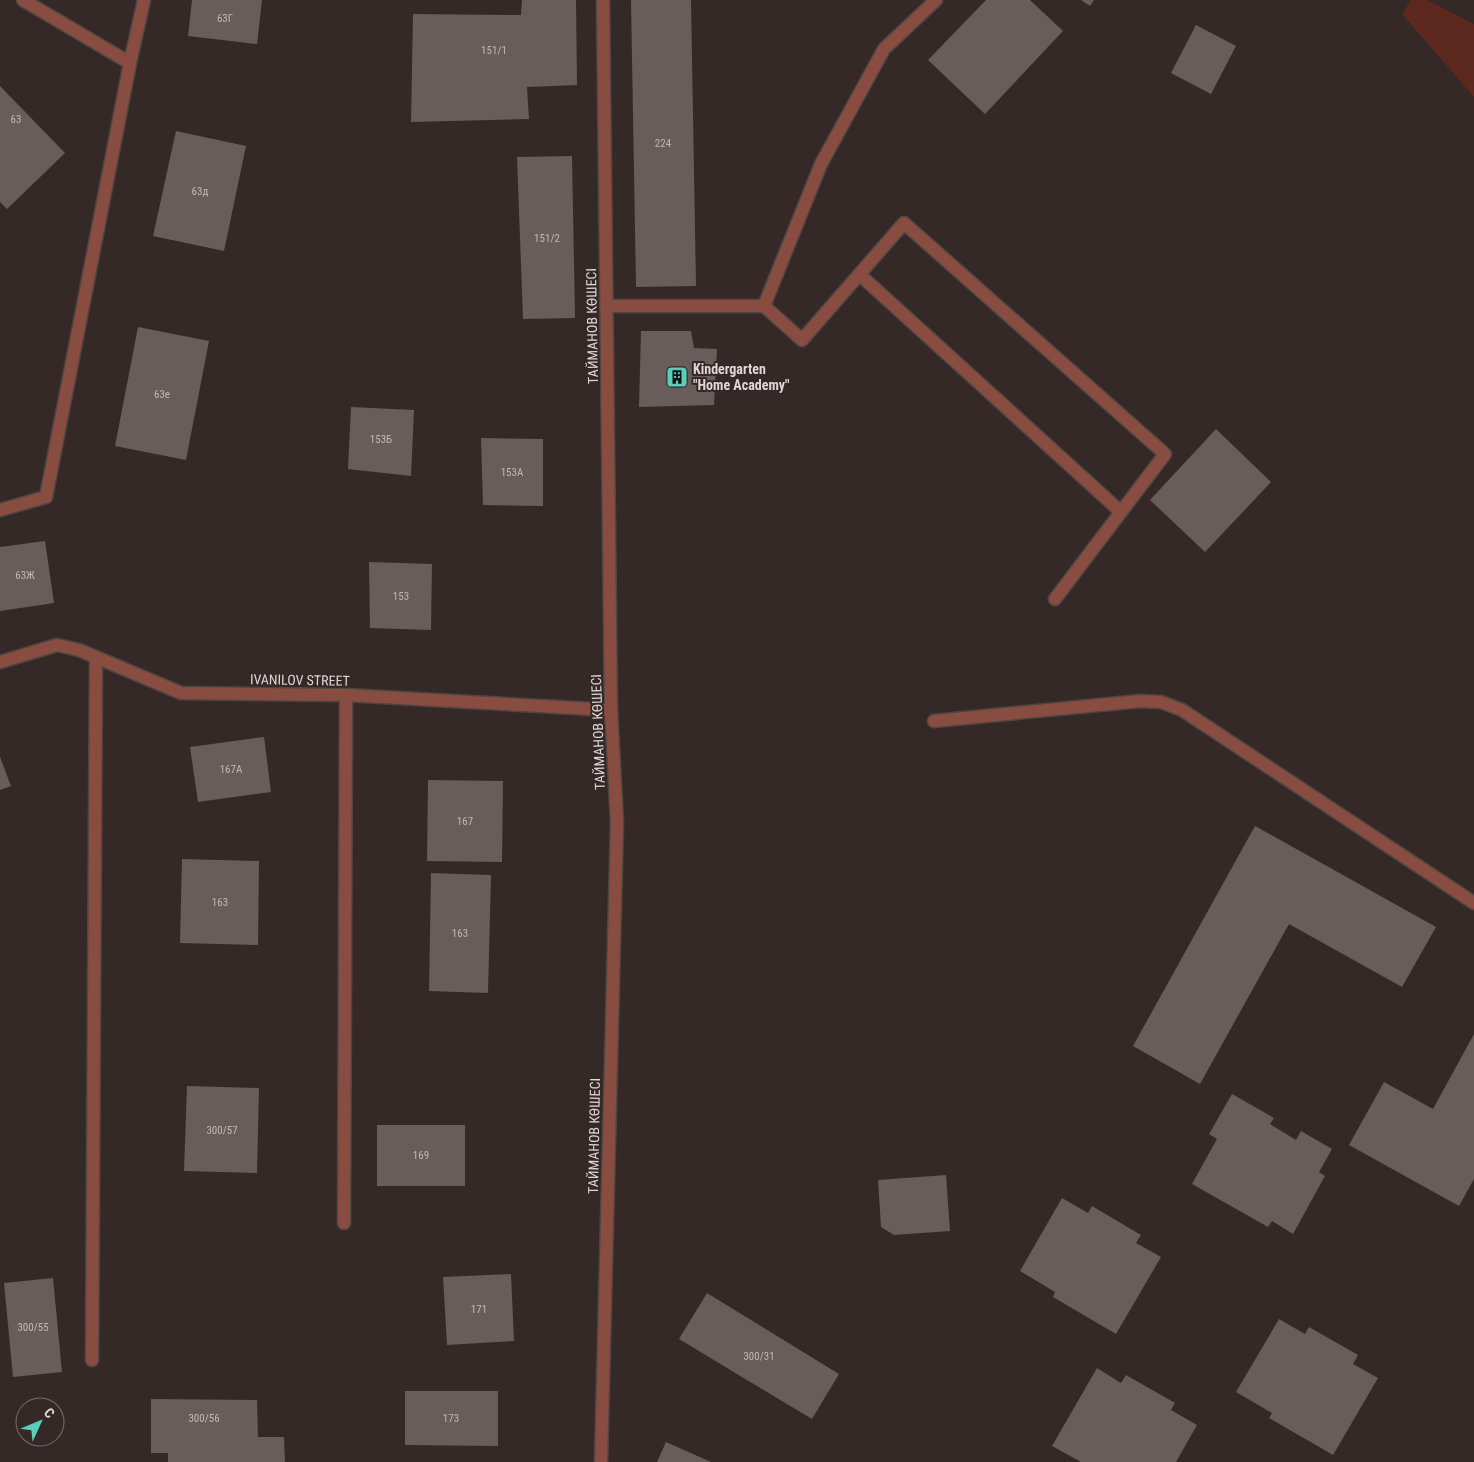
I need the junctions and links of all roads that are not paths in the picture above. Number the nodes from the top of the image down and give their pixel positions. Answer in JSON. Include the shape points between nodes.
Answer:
{"nodes":[{"id":1,"x":23,"y":0,"type":"edge"},
{"id":2,"x":144,"y":0,"type":"edge"},
{"id":3,"x":603,"y":0,"type":"edge"},
{"id":4,"x":936,"y":0,"type":"edge"},
{"id":5,"x":130,"y":63,"type":"junction"},
{"id":6,"x":859,"y":274,"type":"junction"},
{"id":7,"x":606,"y":306,"type":"junction"},
{"id":8,"x":764,"y":306,"type":"junction"},
{"id":9,"x":0,"y":510,"type":"edge"},
{"id":10,"x":1121,"y":512,"type":"junction"},
{"id":11,"x":1055,"y":600,"type":"dead end"},
{"id":12,"x":96,"y":658,"type":"junction"},
{"id":13,"x":0,"y":662,"type":"edge"},
{"id":14,"x":346,"y":695,"type":"junction"},
{"id":15,"x":611,"y":710,"type":"junction"},
{"id":16,"x":934,"y":721,"type":"dead end"},
{"id":17,"x":1474,"y":903,"type":"edge"},
{"id":18,"x":344,"y":1223,"type":"dead end"},
{"id":19,"x":92,"y":1360,"type":"dead end"},
{"id":20,"x":601,"y":1462,"type":"edge"}],
"edges":[{"from":1,"to":5,"type":"street"},
{"from":2,"to":5,"type":"street"},
{"from":3,"to":7,"type":"street","name":"ТАЙМАНОВ КӨШЕСІ"},
{"from":4,"to":8,"type":"street","via":[[884,50],[821,164]]},
{"from":5,"to":9,"type":"street","via":[[46,497]]},
{"from":6,"to":8,"type":"street","via":[[802,340]]},
{"from":6,"to":10,"type":"street"},
{"from":6,"to":10,"type":"street","via":[[904,223],[1165,454]]},
{"from":7,"to":8,"type":"street"},
{"from":7,"to":15,"type":"street","name":"ТАЙМАНОВ КӨШЕСІ"},
{"from":10,"to":11,"type":"street"},
{"from":12,"to":13,"type":"street","name":"IVANILOV STREET","via":[[57,645]]},
{"from":12,"to":14,"type":"street","name":"IVANILOV STREET","via":[[180,693]]},
{"from":12,"to":19,"type":"street"},
{"from":14,"to":15,"type":"street","name":"IVANILOV STREET"},
{"from":14,"to":18,"type":"street"},
{"from":15,"to":20,"type":"street","name":"ТАЙМАНОВ КӨШЕСІ","via":[[617,822]]},
{"from":16,"to":17,"type":"street","via":[[1141,701],[1161,702],[1182,710]]}]}
